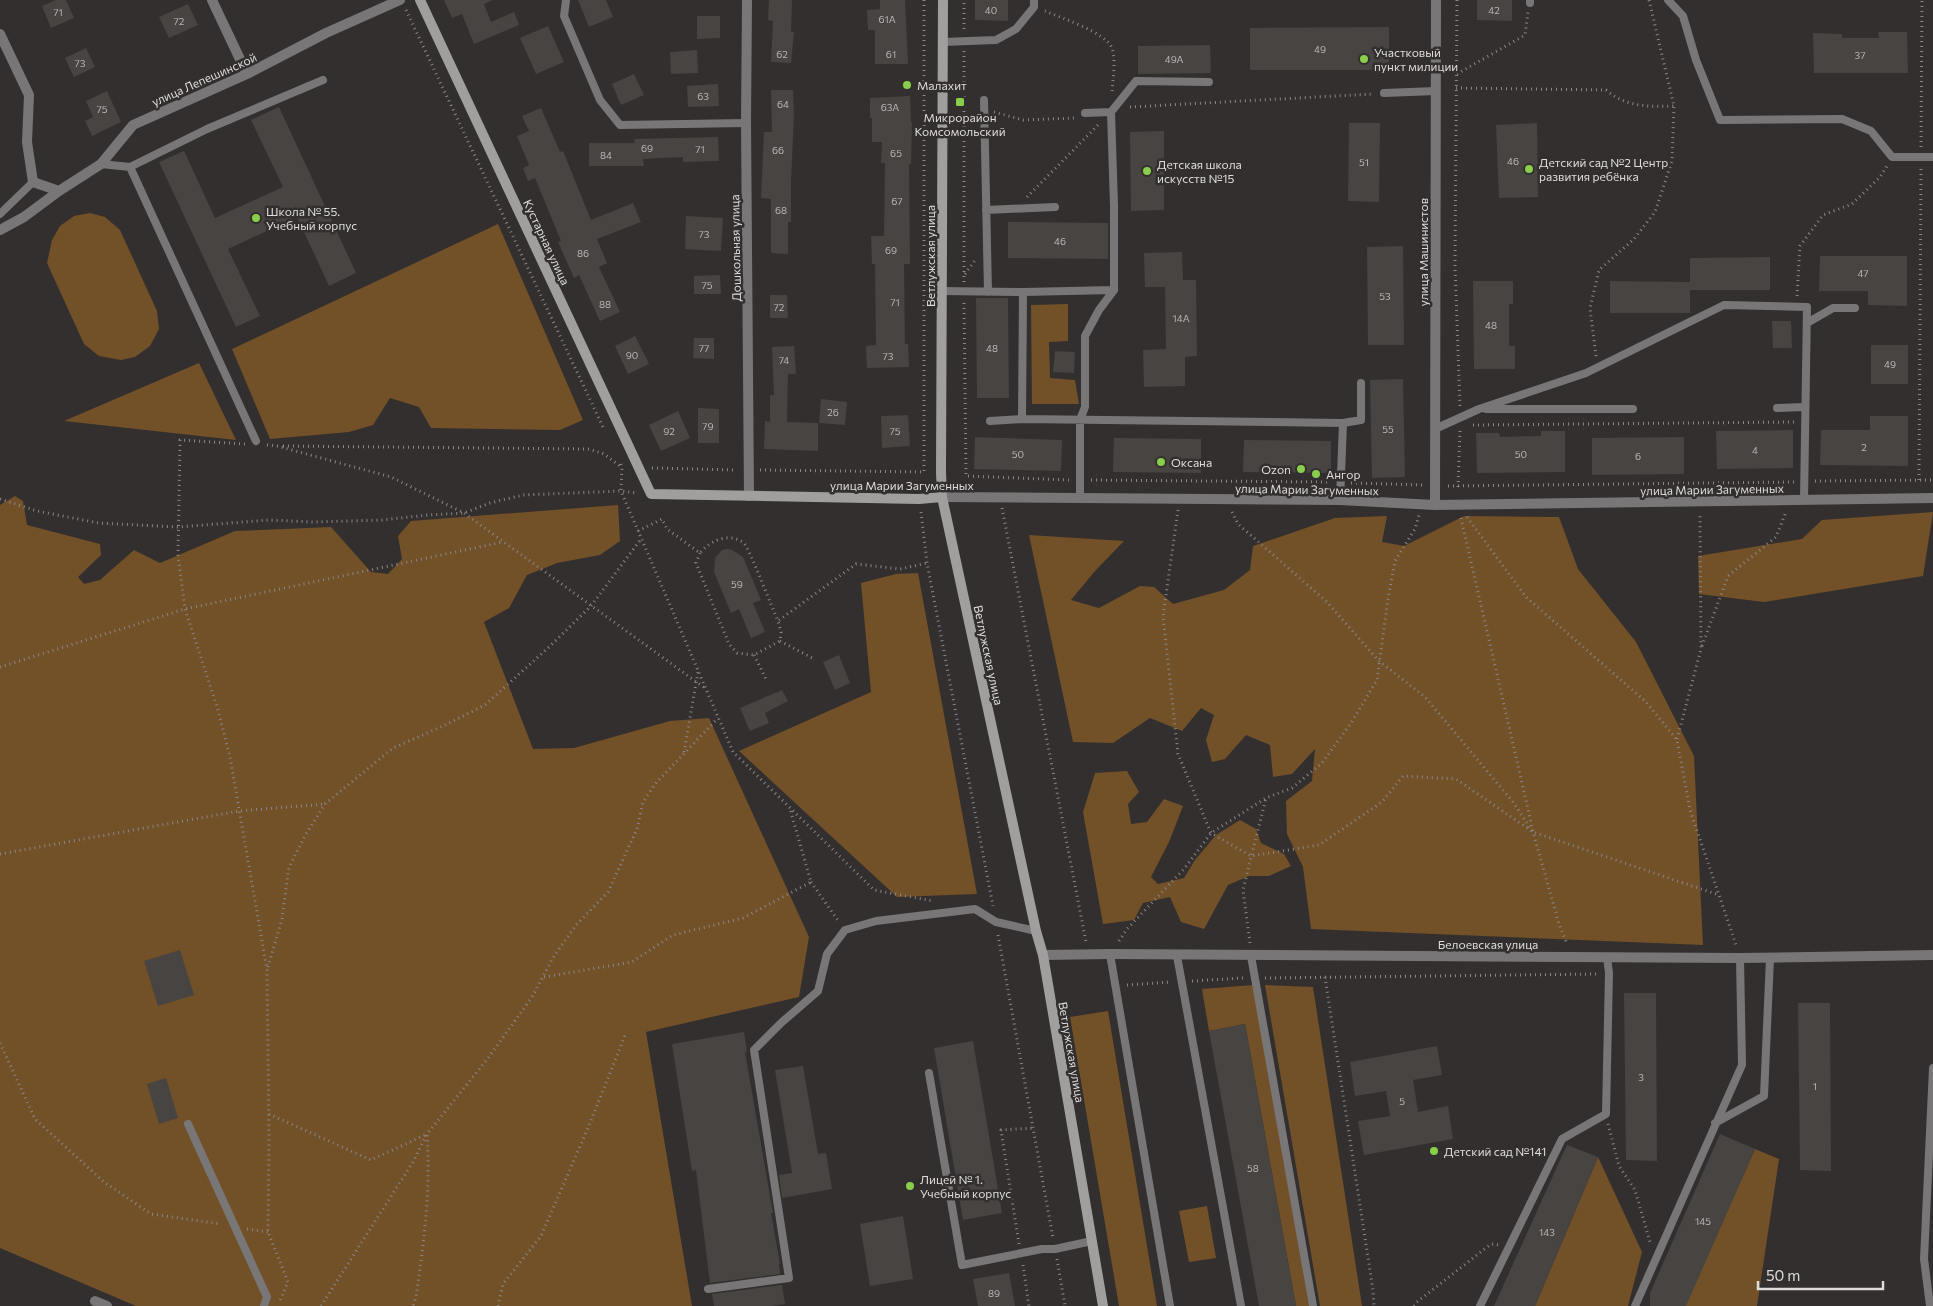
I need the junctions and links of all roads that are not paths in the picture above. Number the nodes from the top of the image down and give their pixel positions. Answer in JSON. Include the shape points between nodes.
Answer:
{"nodes":[{"id":1,"x":212,"y":0,"type":"edge"},
{"id":2,"x":400,"y":0,"type":"edge"},
{"id":3,"x":420,"y":0,"type":"edge"},
{"id":4,"x":566,"y":0,"type":"edge"},
{"id":5,"x":747,"y":0,"type":"edge"},
{"id":6,"x":943,"y":0,"type":"edge"},
{"id":7,"x":1436,"y":0,"type":"edge"},
{"id":8,"x":1668,"y":0,"type":"edge"},
{"id":9,"x":1034,"y":3,"type":"edge"},
{"id":10,"x":0,"y":34,"type":"edge"},
{"id":11,"x":943,"y":42,"type":"junction"},
{"id":12,"x":247,"y":74,"type":"junction"},
{"id":13,"x":323,"y":80,"type":"dead end"},
{"id":14,"x":1209,"y":82,"type":"dead end"},
{"id":15,"x":1436,"y":91,"type":"junction"},
{"id":16,"x":1384,"y":93,"type":"road end"},
{"id":17,"x":984,"y":100,"type":"dead end"},
{"id":18,"x":1111,"y":112,"type":"junction"},
{"id":19,"x":1082,"y":115,"type":"road end"},
{"id":20,"x":746,"y":123,"type":"junction"},
{"id":21,"x":1933,"y":157,"type":"edge"},
{"id":22,"x":101,"y":164,"type":"junction"},
{"id":23,"x":130,"y":167,"type":"junction"},
{"id":24,"x":33,"y":182,"type":"junction"},
{"id":25,"x":59,"y":191,"type":"junction"},
{"id":26,"x":1055,"y":208,"type":"dead end"},
{"id":27,"x":986,"y":210,"type":"junction"},
{"id":28,"x":0,"y":214,"type":"edge"},
{"id":29,"x":0,"y":230,"type":"edge"},
{"id":30,"x":1114,"y":290,"type":"junction"},
{"id":31,"x":942,"y":291,"type":"junction"},
{"id":32,"x":988,"y":292,"type":"junction"},
{"id":33,"x":1023,"y":292,"type":"junction"},
{"id":34,"x":1855,"y":308,"type":"dead end"},
{"id":35,"x":1807,"y":323,"type":"junction"},
{"id":36,"x":1361,"y":383,"type":"dead end"},
{"id":37,"x":1806,"y":407,"type":"junction"},
{"id":38,"x":1777,"y":408,"type":"dead end"},
{"id":39,"x":1479,"y":409,"type":"junction"},
{"id":40,"x":1633,"y":409,"type":"dead end"},
{"id":41,"x":1022,"y":419,"type":"junction"},
{"id":42,"x":1080,"y":420,"type":"junction"},
{"id":43,"x":990,"y":421,"type":"dead end"},
{"id":44,"x":1343,"y":423,"type":"junction"},
{"id":45,"x":1435,"y":429,"type":"junction"},
{"id":46,"x":257,"y":443,"type":"road end"},
{"id":47,"x":651,"y":494,"type":"joint"},
{"id":48,"x":750,"y":496,"type":"junction"},
{"id":49,"x":942,"y":497,"type":"junction"},
{"id":50,"x":1933,"y":498,"type":"edge"},
{"id":51,"x":1080,"y":499,"type":"junction"},
{"id":52,"x":1340,"y":500,"type":"junction"},
{"id":53,"x":1804,"y":500,"type":"junction"},
{"id":54,"x":1435,"y":505,"type":"junction"},
{"id":55,"x":1036,"y":931,"type":"junction"},
{"id":56,"x":1110,"y":954,"type":"junction"},
{"id":57,"x":1043,"y":955,"type":"junction"},
{"id":58,"x":1933,"y":955,"type":"edge"},
{"id":59,"x":1178,"y":956,"type":"junction"},
{"id":60,"x":1251,"y":956,"type":"junction"},
{"id":61,"x":1607,"y":957,"type":"junction"},
{"id":62,"x":1740,"y":958,"type":"junction"},
{"id":63,"x":1770,"y":958,"type":"junction"},
{"id":64,"x":1933,"y":1068,"type":"edge"},
{"id":65,"x":929,"y":1073,"type":"dead end"},
{"id":66,"x":1715,"y":1123,"type":"junction"},
{"id":67,"x":188,"y":1124,"type":"dead end"},
{"id":68,"x":1092,"y":1241,"type":"junction"},
{"id":69,"x":708,"y":1289,"type":"dead end"},
{"id":70,"x":95,"y":1301,"type":"dead end"},
{"id":71,"x":107,"y":1306,"type":"edge"},
{"id":72,"x":264,"y":1306,"type":"edge"},
{"id":73,"x":1103,"y":1306,"type":"edge"},
{"id":74,"x":1170,"y":1306,"type":"edge"},
{"id":75,"x":1241,"y":1306,"type":"edge"},
{"id":76,"x":1313,"y":1306,"type":"edge"},
{"id":77,"x":1480,"y":1306,"type":"edge"},
{"id":78,"x":1635,"y":1306,"type":"edge"},
{"id":79,"x":1930,"y":1306,"type":"edge"}],
"edges":[{"from":1,"to":12,"type":"street"},
{"from":2,"to":12,"type":"street","name":"улица Лепешинской","via":[[326,33]]},
{"from":3,"to":47,"type":"main road","name":"Кустарная улица"},
{"from":4,"to":20,"type":"lane","via":[[564,16],[600,100],[620,125]]},
{"from":5,"to":20,"type":"street","name":"Дошкольная улица"},
{"from":6,"to":11,"type":"main road","name":"Ветлужская улица"},
{"from":7,"to":15,"type":"street","name":"улица Машинистов"},
{"from":8,"to":21,"type":"lane","via":[[1683,16],[1696,60],[1720,120],[1842,118],[1871,131],[1892,157]]},
{"from":9,"to":11,"type":"lane","via":[[1016,29],[996,40]]},
{"from":10,"to":24,"type":"street","via":[[29,95],[27,142]]},
{"from":11,"to":31,"type":"main road","name":"Ветлужская улица"},
{"from":12,"to":22,"type":"street","name":"улица Лепешинской","via":[[134,124]]},
{"from":13,"to":23,"type":"lane","via":[[207,128]]},
{"from":14,"to":18,"type":"lane","via":[[1136,81]]},
{"from":15,"to":16,"type":"lane"},
{"from":15,"to":45,"type":"street","name":"улица Машинистов"},
{"from":17,"to":27,"type":"lane"},
{"from":18,"to":19,"type":"lane"},
{"from":18,"to":30,"type":"lane"},
{"from":20,"to":48,"type":"street","name":"Дошкольная улица"},
{"from":22,"to":23,"type":"lane"},
{"from":22,"to":25,"type":"street","name":"улица Лепешинской"},
{"from":23,"to":46,"type":"lane"},
{"from":24,"to":25,"type":"street"},
{"from":24,"to":28,"type":"lane"},
{"from":25,"to":29,"type":"street","name":"улица Лепешинской"},
{"from":26,"to":27,"type":"lane"},
{"from":27,"to":32,"type":"lane"},
{"from":30,"to":33,"type":"lane"},
{"from":30,"to":42,"type":"lane","via":[[1085,336],[1086,407]]},
{"from":31,"to":32,"type":"lane"},
{"from":31,"to":49,"type":"main road","name":"Ветлужская улица"},
{"from":32,"to":33,"type":"lane"},
{"from":33,"to":41,"type":"lane"},
{"from":34,"to":35,"type":"lane","via":[[1833,308]]},
{"from":35,"to":37,"type":"lane"},
{"from":35,"to":39,"type":"lane","via":[[1807,306],[1724,304],[1586,373]]},
{"from":36,"to":44,"type":"lane","via":[[1361,420]]},
{"from":37,"to":38,"type":"lane"},
{"from":37,"to":53,"type":"lane"},
{"from":39,"to":40,"type":"lane"},
{"from":39,"to":45,"type":"lane","via":[[1460,421]]},
{"from":41,"to":42,"type":"lane"},
{"from":41,"to":43,"type":"lane"},
{"from":42,"to":44,"type":"lane"},
{"from":42,"to":51,"type":"lane"},
{"from":44,"to":52,"type":"lane"},
{"from":45,"to":54,"type":"street","name":"улица Машинистов"},
{"from":47,"to":48,"type":"main road","name":"улица Марии Загуменных"},
{"from":48,"to":49,"type":"main road","name":"улица Марии Загуменных"},
{"from":49,"to":51,"type":"street","name":"улица Марии Загуменных"},
{"from":49,"to":55,"type":"main road","name":"Ветлужская улица"},
{"from":50,"to":53,"type":"street","name":"улица Марии Загуменных"},
{"from":51,"to":52,"type":"street","name":"улица Марии Загуменных"},
{"from":52,"to":54,"type":"street","name":"улица Марии Загуменных"},
{"from":53,"to":54,"type":"street","name":"улица Марии Загуменных"},
{"from":55,"to":57,"type":"main road","name":"Ветлужская улица"},
{"from":55,"to":69,"type":"lane","via":[[996,922],[975,909],[876,921],[844,930],[828,954],[818,991],[754,1050],[789,1278]]},
{"from":56,"to":57,"type":"street","name":"Белоевская улица"},
{"from":56,"to":59,"type":"street","name":"Белоевская улица"},
{"from":56,"to":74,"type":"lane"},
{"from":57,"to":68,"type":"main road","name":"Ветлужская улица"},
{"from":58,"to":63,"type":"street","name":"Белоевская улица"},
{"from":59,"to":60,"type":"street","name":"Белоевская улица"},
{"from":59,"to":75,"type":"lane"},
{"from":60,"to":61,"type":"street","name":"Белоевская улица"},
{"from":60,"to":76,"type":"lane"},
{"from":61,"to":62,"type":"street","name":"Белоевская улица"},
{"from":61,"to":77,"type":"lane","via":[[1606,1114],[1562,1139]]},
{"from":62,"to":63,"type":"street","name":"Белоевская улица"},
{"from":62,"to":66,"type":"lane","via":[[1742,1065]]},
{"from":63,"to":66,"type":"lane","via":[[1764,1096]]},
{"from":64,"to":79,"type":"lane","via":[[1924,1259]]},
{"from":65,"to":68,"type":"lane","via":[[962,1265]]},
{"from":66,"to":78,"type":"lane"},
{"from":67,"to":72,"type":"lane","via":[[267,1297]]},
{"from":68,"to":73,"type":"main road","name":"Ветлужская улица"},
{"from":70,"to":71,"type":"street"}]}
